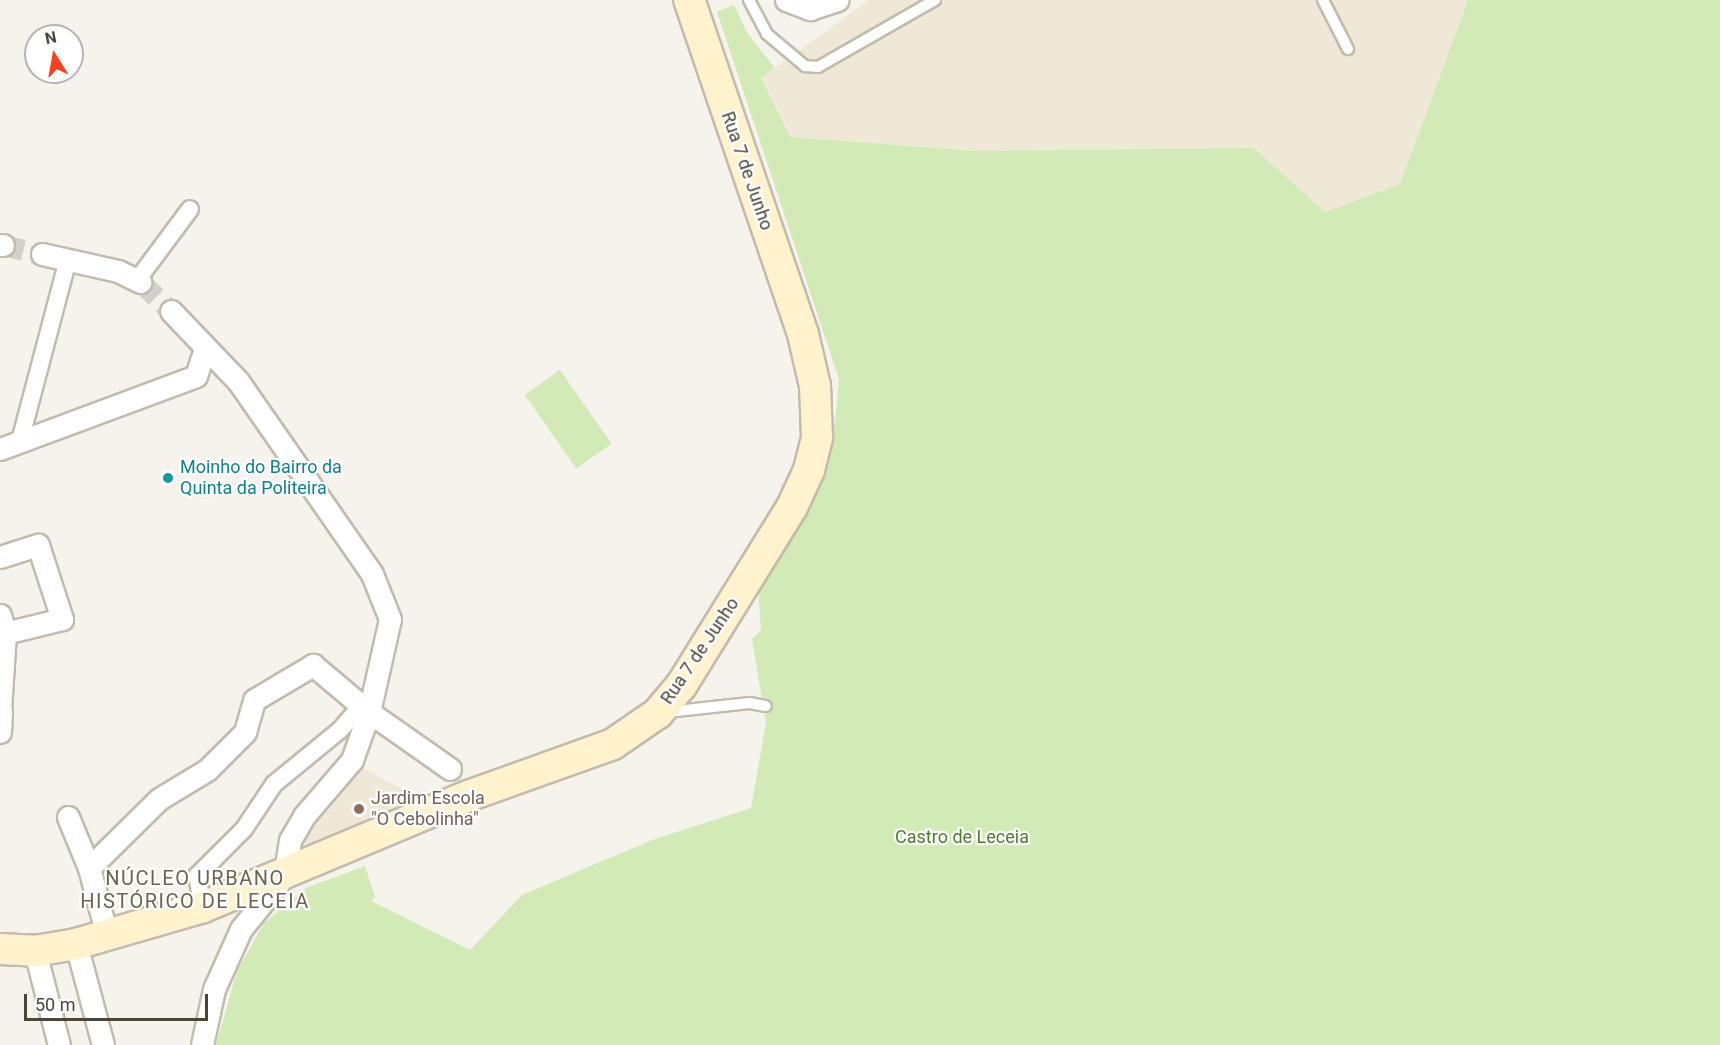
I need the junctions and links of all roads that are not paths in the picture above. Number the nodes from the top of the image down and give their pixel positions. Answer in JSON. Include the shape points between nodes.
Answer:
{"nodes":[{"id":1,"x":688,"y":0,"type":"edge"},
{"id":2,"x":749,"y":0,"type":"edge"},
{"id":3,"x":786,"y":0,"type":"edge"},
{"id":4,"x":838,"y":0,"type":"edge"},
{"id":5,"x":936,"y":0,"type":"edge"},
{"id":6,"x":1323,"y":0,"type":"edge"},
{"id":7,"x":1348,"y":49,"type":"dead end"},
{"id":8,"x":190,"y":209,"type":"dead end"},
{"id":9,"x":42,"y":254,"type":"tunnel mouth"},
{"id":10,"x":68,"y":259,"type":"junction"},
{"id":11,"x":140,"y":280,"type":"joint"},
{"id":12,"x":171,"y":311,"type":"tunnel mouth"},
{"id":13,"x":205,"y":349,"type":"junction"},
{"id":14,"x":20,"y":441,"type":"junction"},
{"id":15,"x":0,"y":449,"type":"edge"},
{"id":16,"x":0,"y":557,"type":"edge"},
{"id":17,"x":3,"y":624,"type":"edge"},
{"id":18,"x":766,"y":706,"type":"dead end"},
{"id":19,"x":365,"y":709,"type":"junction"},
{"id":20,"x":1,"y":711,"type":"edge"},
{"id":21,"x":658,"y":713,"type":"junction"},
{"id":22,"x":0,"y":732,"type":"edge"},
{"id":23,"x":450,"y":769,"type":"dead end"},
{"id":24,"x":68,"y":817,"type":"dead end"},
{"id":25,"x":89,"y":868,"type":"junction"},
{"id":26,"x":284,"y":876,"type":"junction"},
{"id":27,"x":203,"y":907,"type":"junction"},
{"id":28,"x":107,"y":935,"type":"junction"},
{"id":29,"x":76,"y":944,"type":"junction"},
{"id":30,"x":18,"y":950,"type":"edge"},
{"id":31,"x":59,"y":1045,"type":"edge"},
{"id":32,"x":103,"y":1045,"type":"edge"},
{"id":33,"x":202,"y":1045,"type":"edge"}],
"edges":[{"from":1,"to":21,"type":"main road","name":"Rua 7 de Junho","via":[[803,334],[815,386],[817,437],[809,470],[792,507],[681,686]]},
{"from":2,"to":5,"type":"lane","via":[[767,34],[805,66],[818,67]]},
{"from":3,"to":4,"type":"street","via":[[810,9]]},
{"from":6,"to":7,"type":"lane"},
{"from":8,"to":11,"type":"street"},
{"from":9,"to":10,"type":"street"},
{"from":10,"to":11,"type":"street"},
{"from":10,"to":14,"type":"street"},
{"from":12,"to":13,"type":"street"},
{"from":13,"to":14,"type":"street","via":[[196,375]]},
{"from":13,"to":19,"type":"street","via":[[238,381],[372,574],[390,619]]},
{"from":14,"to":15,"type":"street"},
{"from":16,"to":17,"type":"street","via":[[38,545],[62,619]]},
{"from":17,"to":20,"type":"street"},
{"from":18,"to":21,"type":"lane","via":[[750,703]]},
{"from":19,"to":23,"type":"street"},
{"from":19,"to":25,"type":"street","via":[[314,665],[254,700],[245,732],[207,770],[159,798]]},
{"from":19,"to":26,"type":"street","via":[[352,760],[304,816],[290,840]]},
{"from":19,"to":27,"type":"street","via":[[274,784],[244,829],[197,876]]},
{"from":20,"to":22,"type":"street"},
{"from":21,"to":26,"type":"main road","name":"Rua 7 de Junho","via":[[613,744],[468,796]]},
{"from":24,"to":25,"type":"street"},
{"from":25,"to":28,"type":"street"},
{"from":26,"to":27,"type":"main road","name":"Rua 7 de Junho"},
{"from":26,"to":33,"type":"street","via":[[241,929],[226,958],[214,989]]},
{"from":27,"to":28,"type":"main road","name":"Rua 7 de Junho"},
{"from":28,"to":29,"type":"main road","name":"Rua 7 de Junho"},
{"from":29,"to":30,"type":"main road","name":"Rua 7 de Junho"},
{"from":29,"to":32,"type":"street"},
{"from":30,"to":31,"type":"street"}]}
